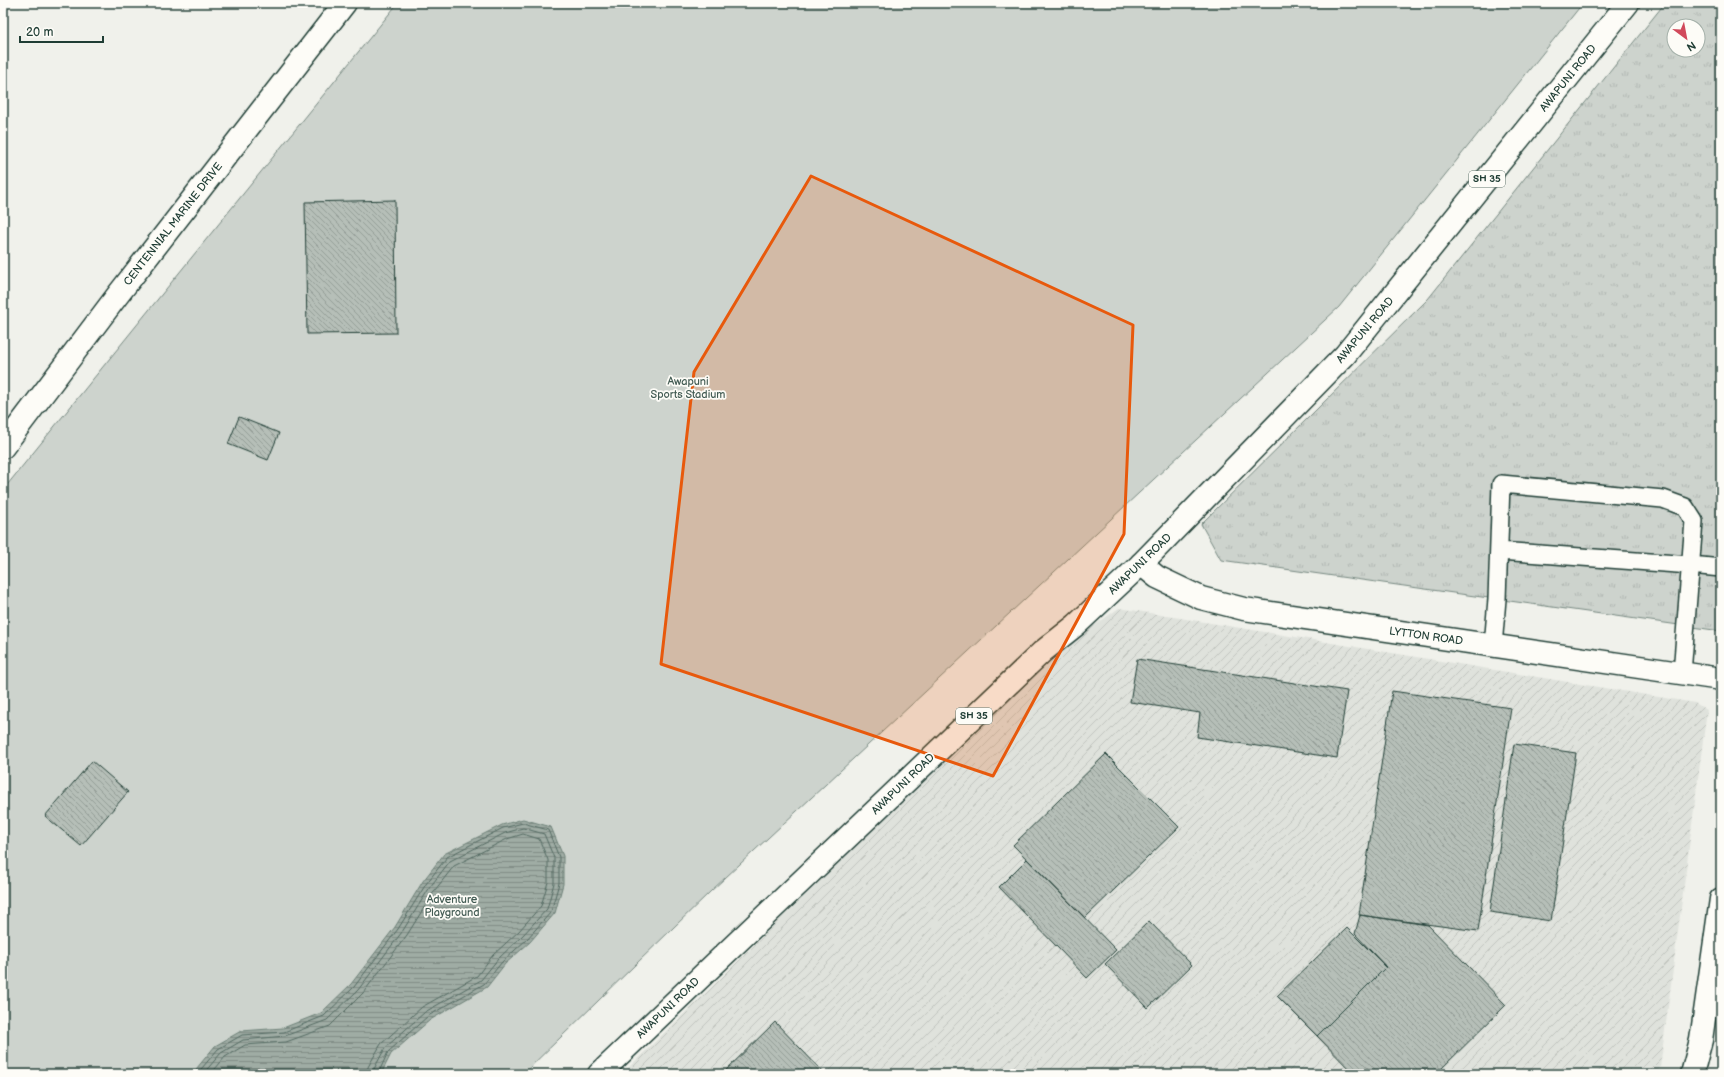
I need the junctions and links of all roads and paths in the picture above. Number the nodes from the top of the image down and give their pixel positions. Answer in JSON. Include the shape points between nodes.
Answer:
{"nodes":[{"id":1,"x":345,"y":3,"type":"edge"},
{"id":2,"x":1628,"y":3,"type":"edge"},
{"id":3,"x":3,"y":447,"type":"edge"},
{"id":4,"x":3,"y":499,"type":"edge"},
{"id":5,"x":3,"y":506,"type":"edge"},
{"id":6,"x":1499,"y":551,"type":"junction"},
{"id":7,"x":1141,"y":564,"type":"junction"},
{"id":8,"x":1691,"y":565,"type":"junction"},
{"id":9,"x":1721,"y":568,"type":"edge"},
{"id":10,"x":1493,"y":646,"type":"junction"},
{"id":11,"x":1682,"y":673,"type":"junction"},
{"id":12,"x":1721,"y":679,"type":"edge"},
{"id":13,"x":1721,"y":899,"type":"edge"},
{"id":14,"x":599,"y":1074,"type":"edge"},
{"id":15,"x":1692,"y":1074,"type":"edge"}],
"edges":[{"from":1,"to":3,"type":"main road","name":"CENTENNIAL MARINE DRIVE"},
{"from":2,"to":7,"type":"main road","name":"AWAPUNI ROAD","number":"SH 35","via":[[1345,355]]},
{"from":4,"to":5,"type":"path","via":[[6,502]]},
{"from":6,"to":8,"type":"lane"},
{"from":6,"to":8,"type":"lane","via":[[1502,484],[1663,499],[1685,507],[1694,521]]},
{"from":6,"to":10,"type":"lane"},
{"from":7,"to":10,"type":"main road","name":"LYTTON ROAD","via":[[1157,577],[1201,598],[1244,609]]},
{"from":7,"to":14,"type":"main road","name":"AWAPUNI ROAD","number":"SH 35","via":[[1076,625],[1042,652]]},
{"from":8,"to":9,"type":"lane"},
{"from":8,"to":11,"type":"lane"},
{"from":10,"to":11,"type":"main road","name":"LYTTON ROAD"},
{"from":11,"to":12,"type":"main road","name":"LYTTON ROAD"},
{"from":13,"to":15,"type":"main road","via":[[1701,1040]]}]}
